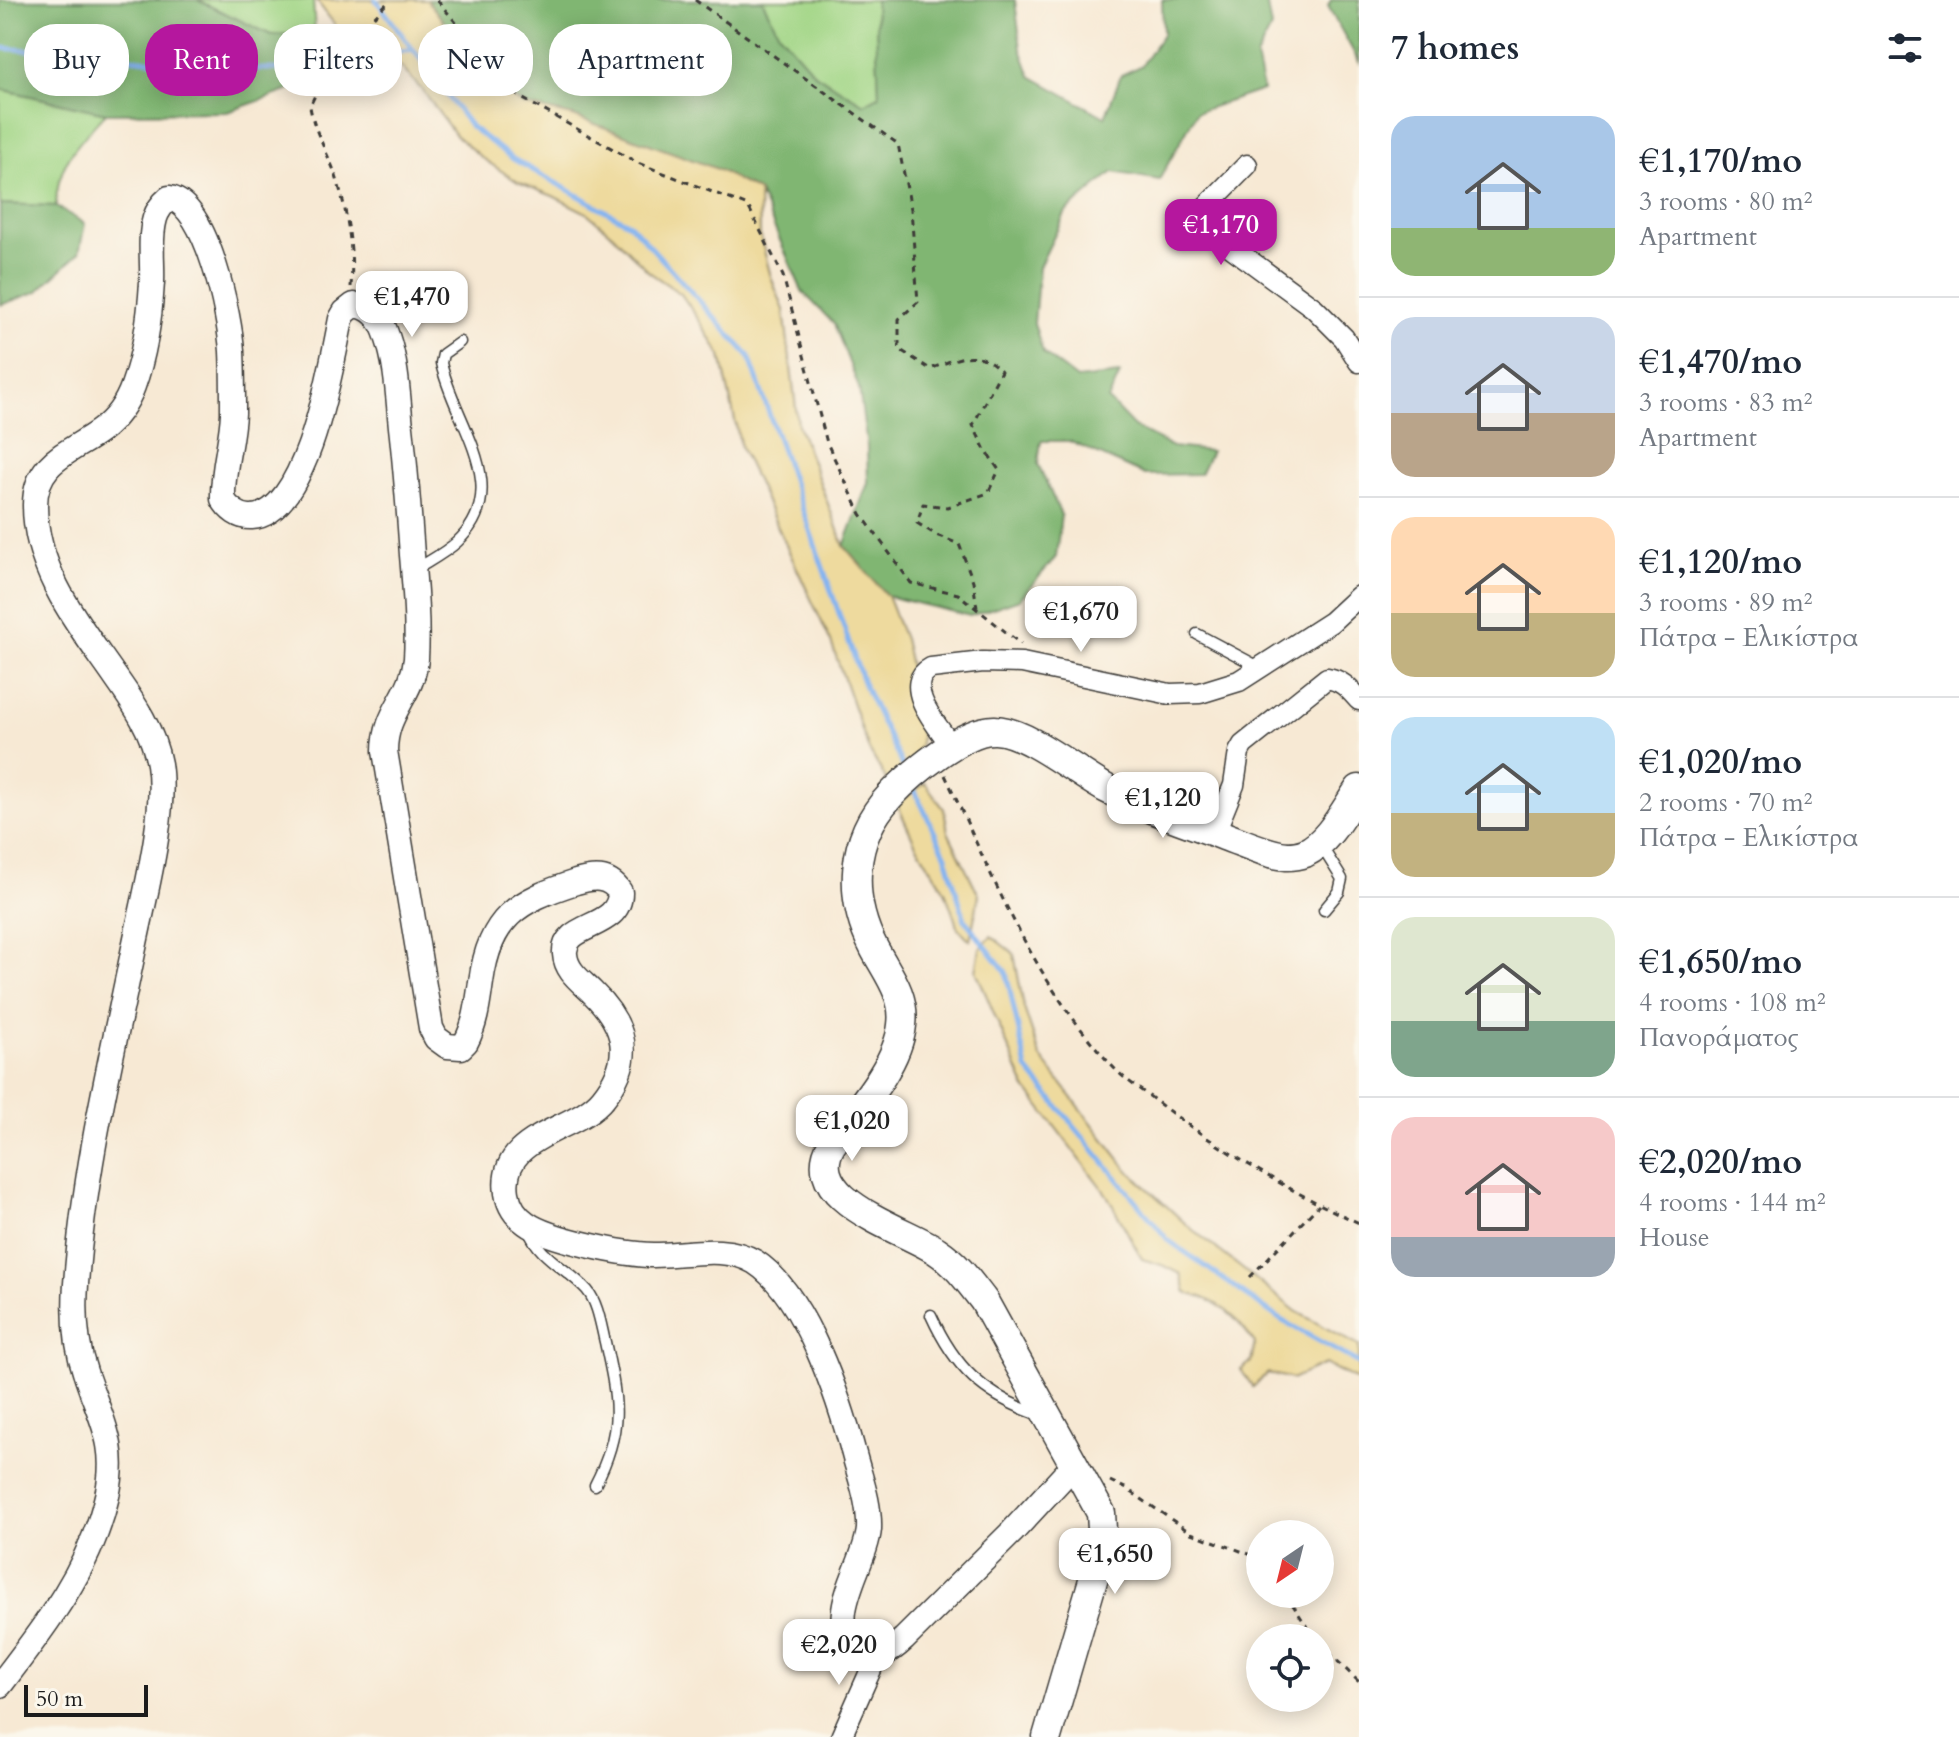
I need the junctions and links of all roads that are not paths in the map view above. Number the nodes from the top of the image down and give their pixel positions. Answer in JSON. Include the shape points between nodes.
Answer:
{"nodes":[{"id":1,"x":1247,"y":165,"type":"dead end"},
{"id":2,"x":460,"y":342,"type":"dead end"},
{"id":3,"x":1359,"y":362,"type":"edge"},
{"id":4,"x":413,"y":572,"type":"junction"},
{"id":5,"x":1359,"y":596,"type":"edge"},
{"id":6,"x":1197,"y":634,"type":"dead end"},
{"id":7,"x":1259,"y":667,"type":"junction"},
{"id":8,"x":1359,"y":700,"type":"edge"},
{"id":9,"x":936,"y":758,"type":"junction"},
{"id":10,"x":1359,"y":789,"type":"edge"},
{"id":11,"x":1215,"y":832,"type":"junction"},
{"id":12,"x":1319,"y":842,"type":"junction"},
{"id":13,"x":1324,"y":910,"type":"dead end"},
{"id":14,"x":526,"y":1224,"type":"junction"},
{"id":15,"x":931,"y":1315,"type":"dead end"},
{"id":16,"x":1048,"y":1418,"type":"junction"},
{"id":17,"x":1074,"y":1465,"type":"junction"},
{"id":18,"x":595,"y":1485,"type":"dead end"},
{"id":19,"x":877,"y":1656,"type":"junction"},
{"id":20,"x":0,"y":1685,"type":"edge"},
{"id":21,"x":841,"y":1737,"type":"edge"},
{"id":22,"x":1047,"y":1737,"type":"edge"}],
"edges":[{"from":1,"to":3,"type":"street","via":[[1197,222],[1314,308]]},
{"from":2,"to":4,"type":"lane","via":[[443,354],[441,363],[481,469],[483,496],[467,531]]},
{"from":4,"to":14,"type":"street","via":[[415,663],[405,696],[389,720],[385,751],[436,1038],[454,1048],[466,1042],[492,938],[525,901],[599,878],[620,892],[617,909],[573,936],[565,953],[573,974],[616,1018],[624,1051],[617,1076],[592,1111],[531,1143],[514,1159],[507,1192]]},
{"from":4,"to":20,"type":"street","via":[[394,368],[377,316],[361,305],[350,307],[341,319],[315,437],[296,477],[267,513],[247,518],[227,506],[223,499],[233,416],[232,348],[202,231],[180,202],[169,198],[153,224],[145,345],[133,388],[109,423],[50,464],[35,499],[44,561],[65,604],[139,711],[155,745],[161,794],[96,1131],[77,1280],[76,1336],[112,1457],[108,1494],[66,1595]]},
{"from":5,"to":7,"type":"street","via":[[1331,622]]},
{"from":6,"to":7,"type":"lane"},
{"from":7,"to":9,"type":"street","via":[[1231,686],[1170,694],[1022,663],[983,662],[926,671],[919,682]]},
{"from":8,"to":11,"type":"street","via":[[1345,684],[1327,678],[1249,739],[1239,752],[1234,785]]},
{"from":9,"to":11,"type":"main road","via":[[984,731],[1008,732],[1106,788]]},
{"from":9,"to":16,"type":"main road","via":[[889,797],[863,839],[856,887],[865,929],[895,983],[903,1024],[892,1058],[832,1144],[825,1164],[846,1201],[953,1263],[984,1301]]},
{"from":10,"to":12,"type":"main road"},
{"from":11,"to":12,"type":"main road","via":[[1287,856],[1308,852]]},
{"from":12,"to":13,"type":"lane","via":[[1342,879]]},
{"from":14,"to":18,"type":"lane","via":[[537,1247],[590,1293],[603,1336],[617,1413],[614,1438]]},
{"from":14,"to":19,"type":"street","via":[[626,1253],[737,1255],[769,1273],[797,1308],[851,1441],[869,1521],[843,1620],[853,1643]]},
{"from":15,"to":16,"type":"lane","via":[[966,1372],[983,1388]]},
{"from":16,"to":17,"type":"main road"},
{"from":17,"to":19,"type":"street","via":[[913,1631]]},
{"from":17,"to":22,"type":"main road","via":[[1101,1513],[1103,1546]]},
{"from":19,"to":21,"type":"street"}]}
